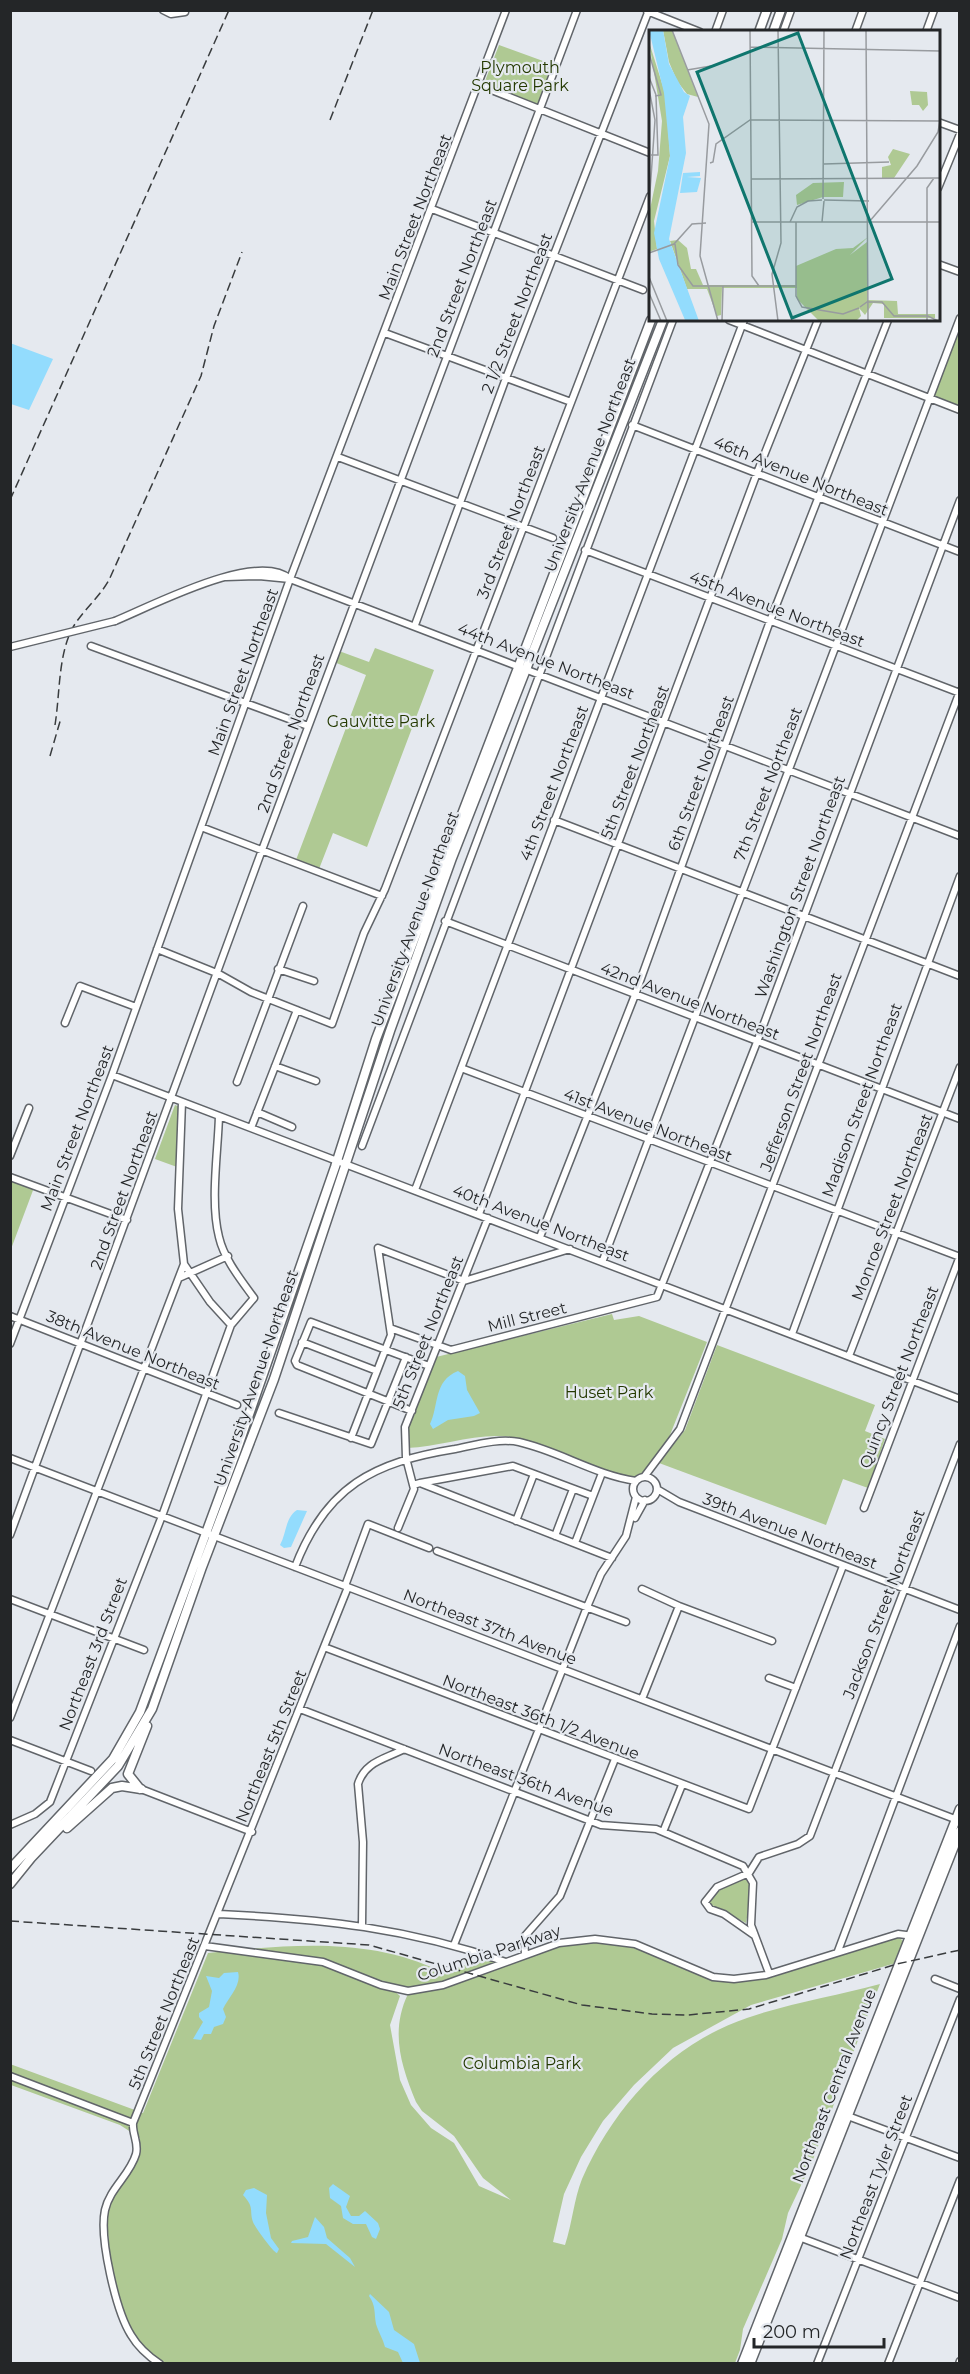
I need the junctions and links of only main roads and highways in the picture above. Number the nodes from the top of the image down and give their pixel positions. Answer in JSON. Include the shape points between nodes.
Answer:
{"nodes":[{"id":1,"x":767,"y":10,"type":"edge"},
{"id":2,"x":781,"y":10,"type":"edge"},
{"id":3,"x":760,"y":30,"type":"edge"},
{"id":4,"x":774,"y":30,"type":"edge"},
{"id":5,"x":651,"y":321,"type":"edge"},
{"id":6,"x":663,"y":321,"type":"edge"},
{"id":7,"x":523,"y":666,"type":"junction"},
{"id":8,"x":210,"y":1534,"type":"junction"},
{"id":9,"x":153,"y":1709,"type":"junction"},
{"id":10,"x":960,"y":1809,"type":"edge"},
{"id":11,"x":957,"y":1820,"type":"edge"},
{"id":12,"x":960,"y":1832,"type":"edge"},
{"id":13,"x":44,"y":1844,"type":"junction"},
{"id":14,"x":10,"y":1869,"type":"edge"},
{"id":15,"x":10,"y":1884,"type":"edge"},
{"id":16,"x":913,"y":1936,"type":"junction"},
{"id":17,"x":843,"y":2114,"type":"junction"},
{"id":18,"x":747,"y":2361,"type":"edge"}],
"edges":[{"from":1,"to":3,"type":"main road"},
{"from":2,"to":4,"type":"main road"},
{"from":5,"to":7,"type":"main road","name":"University Avenue Northeast"},
{"from":6,"to":7,"type":"main road","name":"University Avenue Northeast"},
{"from":7,"to":8,"type":"main road","name":"University Avenue Northeast","via":[[376,1039],[341,1162]]},
{"from":8,"to":9,"type":"main road"},
{"from":8,"to":14,"type":"main road","via":[[124,1744]]},
{"from":9,"to":13,"type":"main road","via":[[118,1766]]},
{"from":9,"to":13,"type":"main road","via":[[128,1773],[141,1789],[112,1788]]},
{"from":10,"to":11,"type":"main road","name":"Northeast Central Avenue"},
{"from":11,"to":16,"type":"main road","name":"Northeast Central Avenue"},
{"from":12,"to":16,"type":"main road","name":"Northeast Central Avenue"},
{"from":13,"to":15,"type":"main road"},
{"from":16,"to":17,"type":"main road","name":"Northeast Central Avenue"},
{"from":17,"to":18,"type":"main road","name":"Northeast Central Avenue"},
{"from":17,"to":18,"type":"main road","name":"Northeast Central Avenue","via":[[799,2237]]}]}
